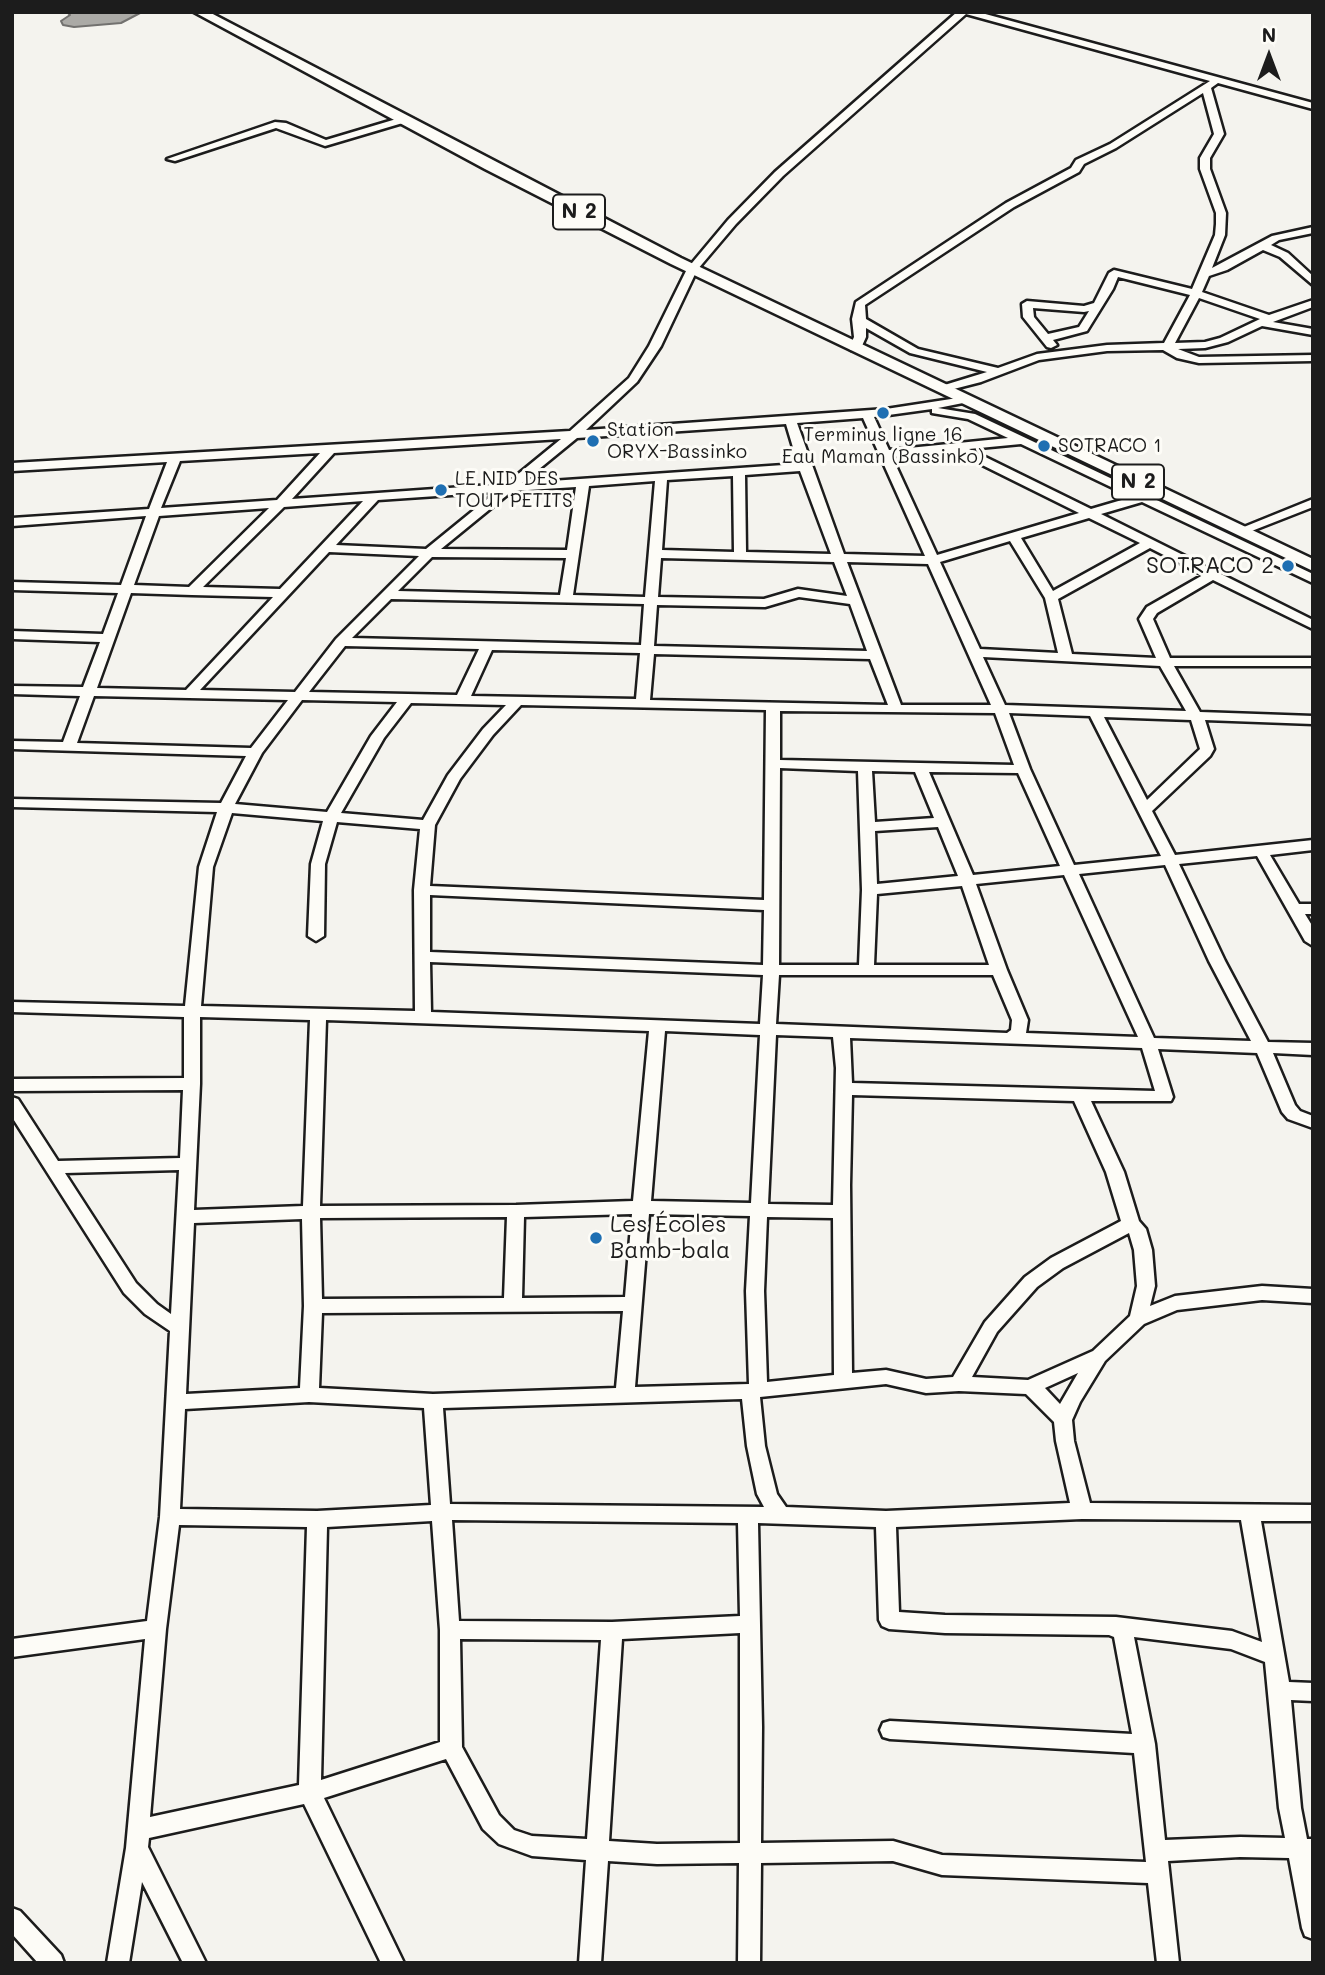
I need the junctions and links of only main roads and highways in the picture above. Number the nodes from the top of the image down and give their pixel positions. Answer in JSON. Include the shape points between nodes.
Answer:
{"nodes":[{"id":1,"x":200,"y":12,"type":"edge"},
{"id":2,"x":1313,"y":566,"type":"edge"}],
"edges":[{"from":1,"to":2,"type":"main road","number":"N 2","via":[[692,269]]}]}
